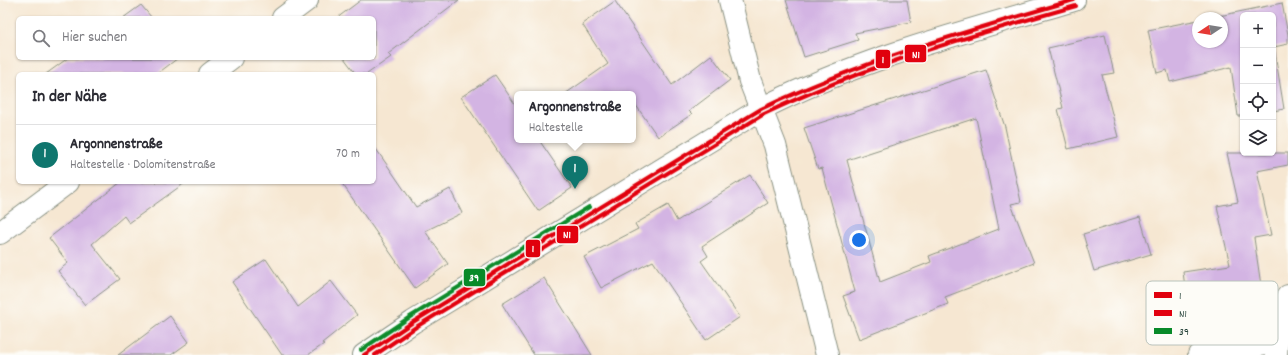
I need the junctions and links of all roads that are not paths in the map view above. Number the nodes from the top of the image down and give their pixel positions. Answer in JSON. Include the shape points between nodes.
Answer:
{"nodes":[{"id":1,"x":307,"y":0,"type":"edge"},
{"id":2,"x":730,"y":0,"type":"edge"},
{"id":3,"x":1074,"y":0,"type":"edge"},
{"id":4,"x":286,"y":16,"type":"edge"},
{"id":5,"x":228,"y":60,"type":"edge"},
{"id":6,"x":213,"y":72,"type":"edge"},
{"id":7,"x":761,"y":109,"type":"junction"},
{"id":8,"x":65,"y":184,"type":"edge"},
{"id":9,"x":0,"y":233,"type":"edge"},
{"id":10,"x":1288,"y":296,"type":"edge"},
{"id":11,"x":1278,"y":322,"type":"edge"},
{"id":12,"x":1276,"y":349,"type":"edge"},
{"id":13,"x":364,"y":355,"type":"edge"},
{"id":14,"x":827,"y":355,"type":"edge"},
{"id":15,"x":1199,"y":355,"type":"edge"}],
"edges":[{"from":1,"to":4,"type":"street"},
{"from":2,"to":7,"type":"street","via":[[750,81]]},
{"from":3,"to":7,"type":"street","via":[[839,72]]},
{"from":5,"to":6,"type":"street"},
{"from":7,"to":13,"type":"street","via":[[413,322]]},
{"from":7,"to":14,"type":"street","via":[[775,145]]},
{"from":8,"to":9,"type":"street"},
{"from":10,"to":11,"type":"street","via":[[1279,309]]},
{"from":12,"to":15,"type":"street"}]}
